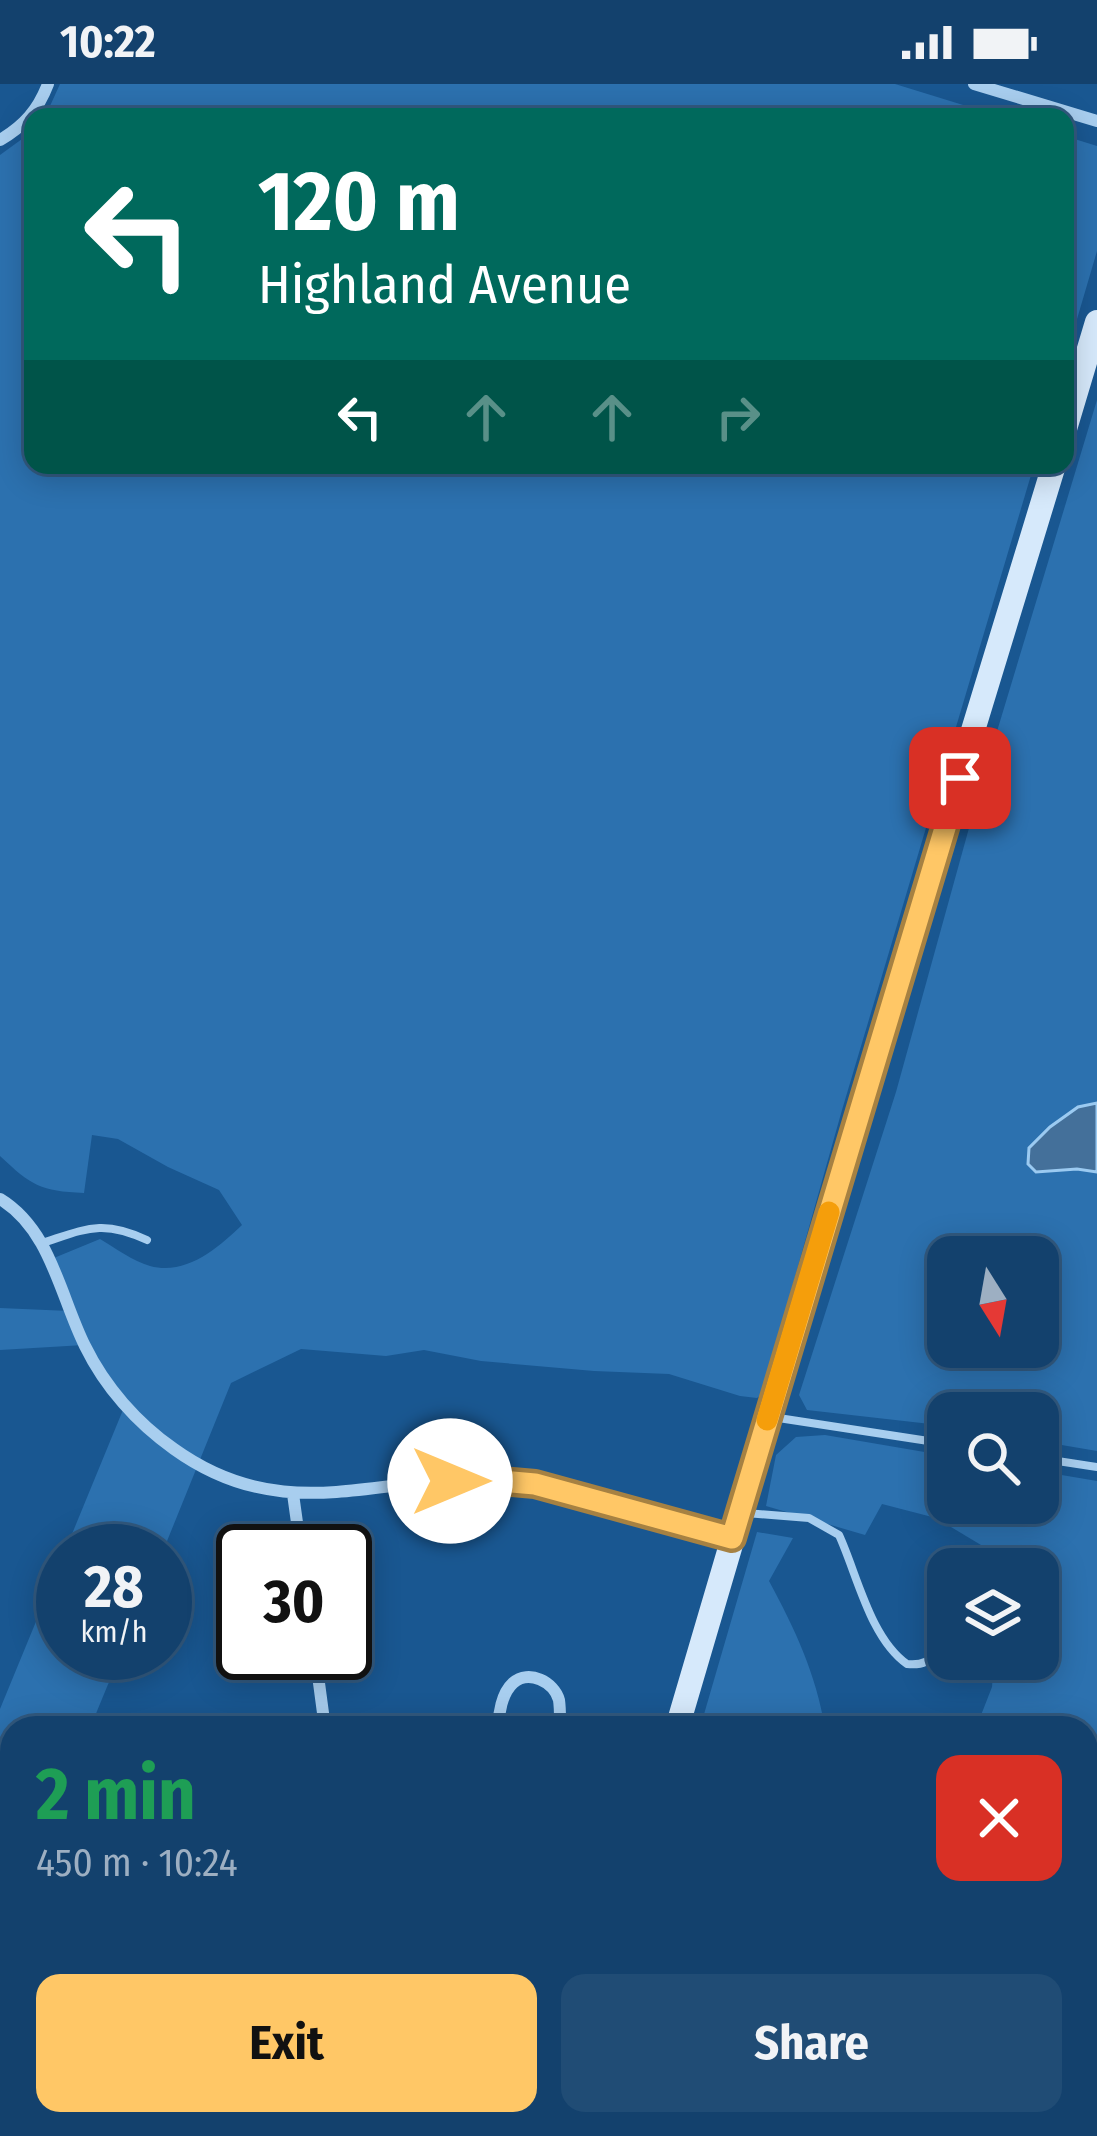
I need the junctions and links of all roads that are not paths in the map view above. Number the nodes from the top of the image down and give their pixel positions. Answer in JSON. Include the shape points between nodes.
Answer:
{"nodes":[{"id":1,"x":974,"y":84,"type":"edge"},
{"id":2,"x":1054,"y":108,"type":"edge"},
{"id":3,"x":1097,"y":322,"type":"edge"},
{"id":4,"x":1074,"y":399,"type":"edge"},
{"id":5,"x":1051,"y":474,"type":"edge"},
{"id":6,"x":0,"y":1199,"type":"edge"},
{"id":7,"x":147,"y":1240,"type":"dead end"},
{"id":8,"x":42,"y":1243,"type":"junction"},
{"id":9,"x":768,"y":1416,"type":"junction"},
{"id":10,"x":927,"y":1441,"type":"edge"},
{"id":11,"x":1059,"y":1461,"type":"edge"},
{"id":12,"x":1097,"y":1467,"type":"edge"},
{"id":13,"x":293,"y":1494,"type":"junction"},
{"id":14,"x":297,"y":1524,"type":"edge"},
{"id":15,"x":736,"y":1525,"type":"junction"},
{"id":16,"x":927,"y":1661,"type":"edge"},
{"id":17,"x":319,"y":1680,"type":"edge"},
{"id":18,"x":323,"y":1716,"type":"edge"},
{"id":19,"x":498,"y":1716,"type":"edge"},
{"id":20,"x":560,"y":1716,"type":"edge"},
{"id":21,"x":680,"y":1716,"type":"edge"}],
"edges":[{"from":1,"to":2,"type":"street"},
{"from":3,"to":4,"type":"street"},
{"from":5,"to":9,"type":"street"},
{"from":6,"to":8,"type":"street"},
{"from":7,"to":8,"type":"lane","via":[[96,1227]]},
{"from":8,"to":13,"type":"street","via":[[93,1361],[149,1430],[202,1467]]},
{"from":9,"to":10,"type":"lane"},
{"from":9,"to":15,"type":"street"},
{"from":11,"to":12,"type":"lane"},
{"from":13,"to":14,"type":"street"},
{"from":13,"to":15,"type":"street","via":[[506,1480]]},
{"from":15,"to":16,"type":"lane","via":[[809,1518],[839,1535],[890,1648],[907,1664]]},
{"from":15,"to":21,"type":"street"},
{"from":17,"to":18,"type":"street"},
{"from":19,"to":20,"type":"street","via":[[509,1686],[536,1678],[551,1685]]}]}
